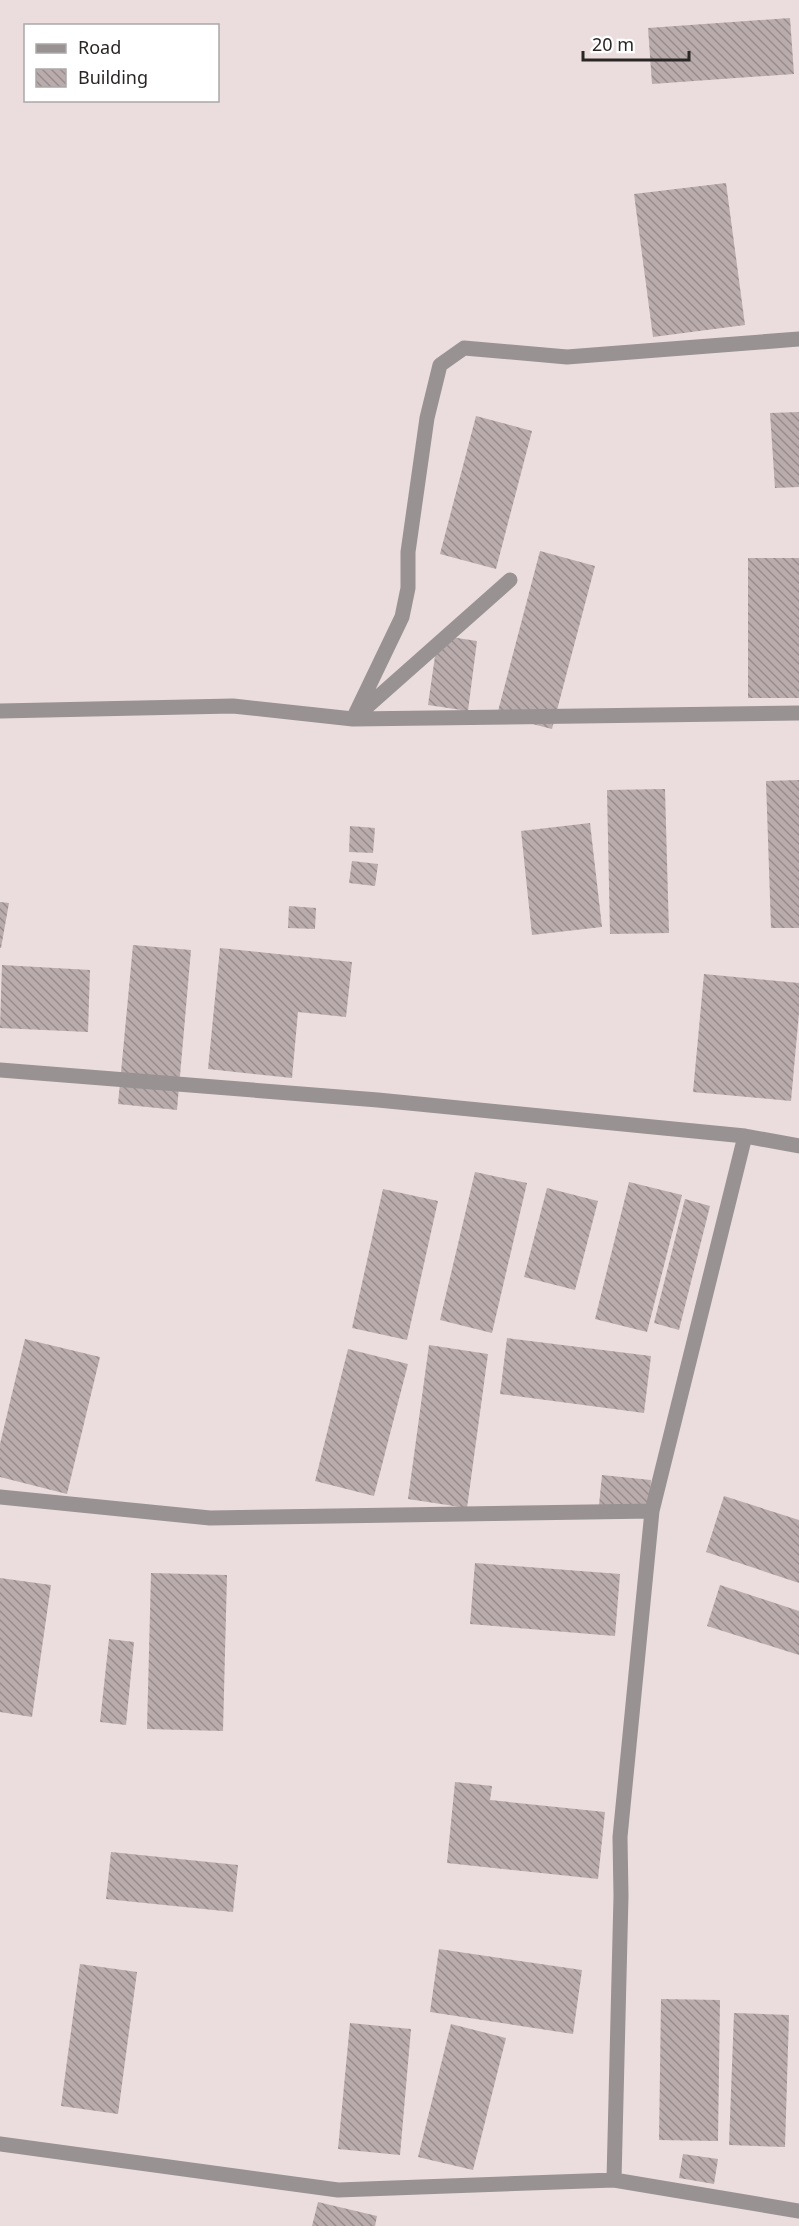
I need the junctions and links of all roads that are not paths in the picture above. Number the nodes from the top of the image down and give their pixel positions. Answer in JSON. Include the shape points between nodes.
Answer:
{"nodes":[{"id":1,"x":799,"y":339,"type":"edge"},
{"id":2,"x":510,"y":580,"type":"dead end"},
{"id":3,"x":0,"y":711,"type":"edge"},
{"id":4,"x":799,"y":713,"type":"edge"},
{"id":5,"x":353,"y":719,"type":"junction"},
{"id":6,"x":0,"y":1070,"type":"edge"},
{"id":7,"x":745,"y":1136,"type":"junction"},
{"id":8,"x":799,"y":1146,"type":"edge"},
{"id":9,"x":0,"y":1497,"type":"edge"},
{"id":10,"x":652,"y":1511,"type":"junction"},
{"id":11,"x":0,"y":2144,"type":"edge"},
{"id":12,"x":614,"y":2180,"type":"junction"},
{"id":13,"x":799,"y":2211,"type":"edge"}],
"edges":[{"from":1,"to":5,"type":"street","via":[[567,357],[464,348],[440,365],[427,418],[402,617]]},
{"from":2,"to":5,"type":"street"},
{"from":3,"to":5,"type":"street","via":[[233,706]]},
{"from":4,"to":5,"type":"street"},
{"from":6,"to":7,"type":"street","via":[[367,1099]]},
{"from":7,"to":8,"type":"street"},
{"from":7,"to":10,"type":"street"},
{"from":9,"to":10,"type":"street","via":[[210,1518]]},
{"from":10,"to":12,"type":"street","via":[[620,1837]]},
{"from":11,"to":12,"type":"street","via":[[338,2190]]},
{"from":12,"to":13,"type":"street"}]}
